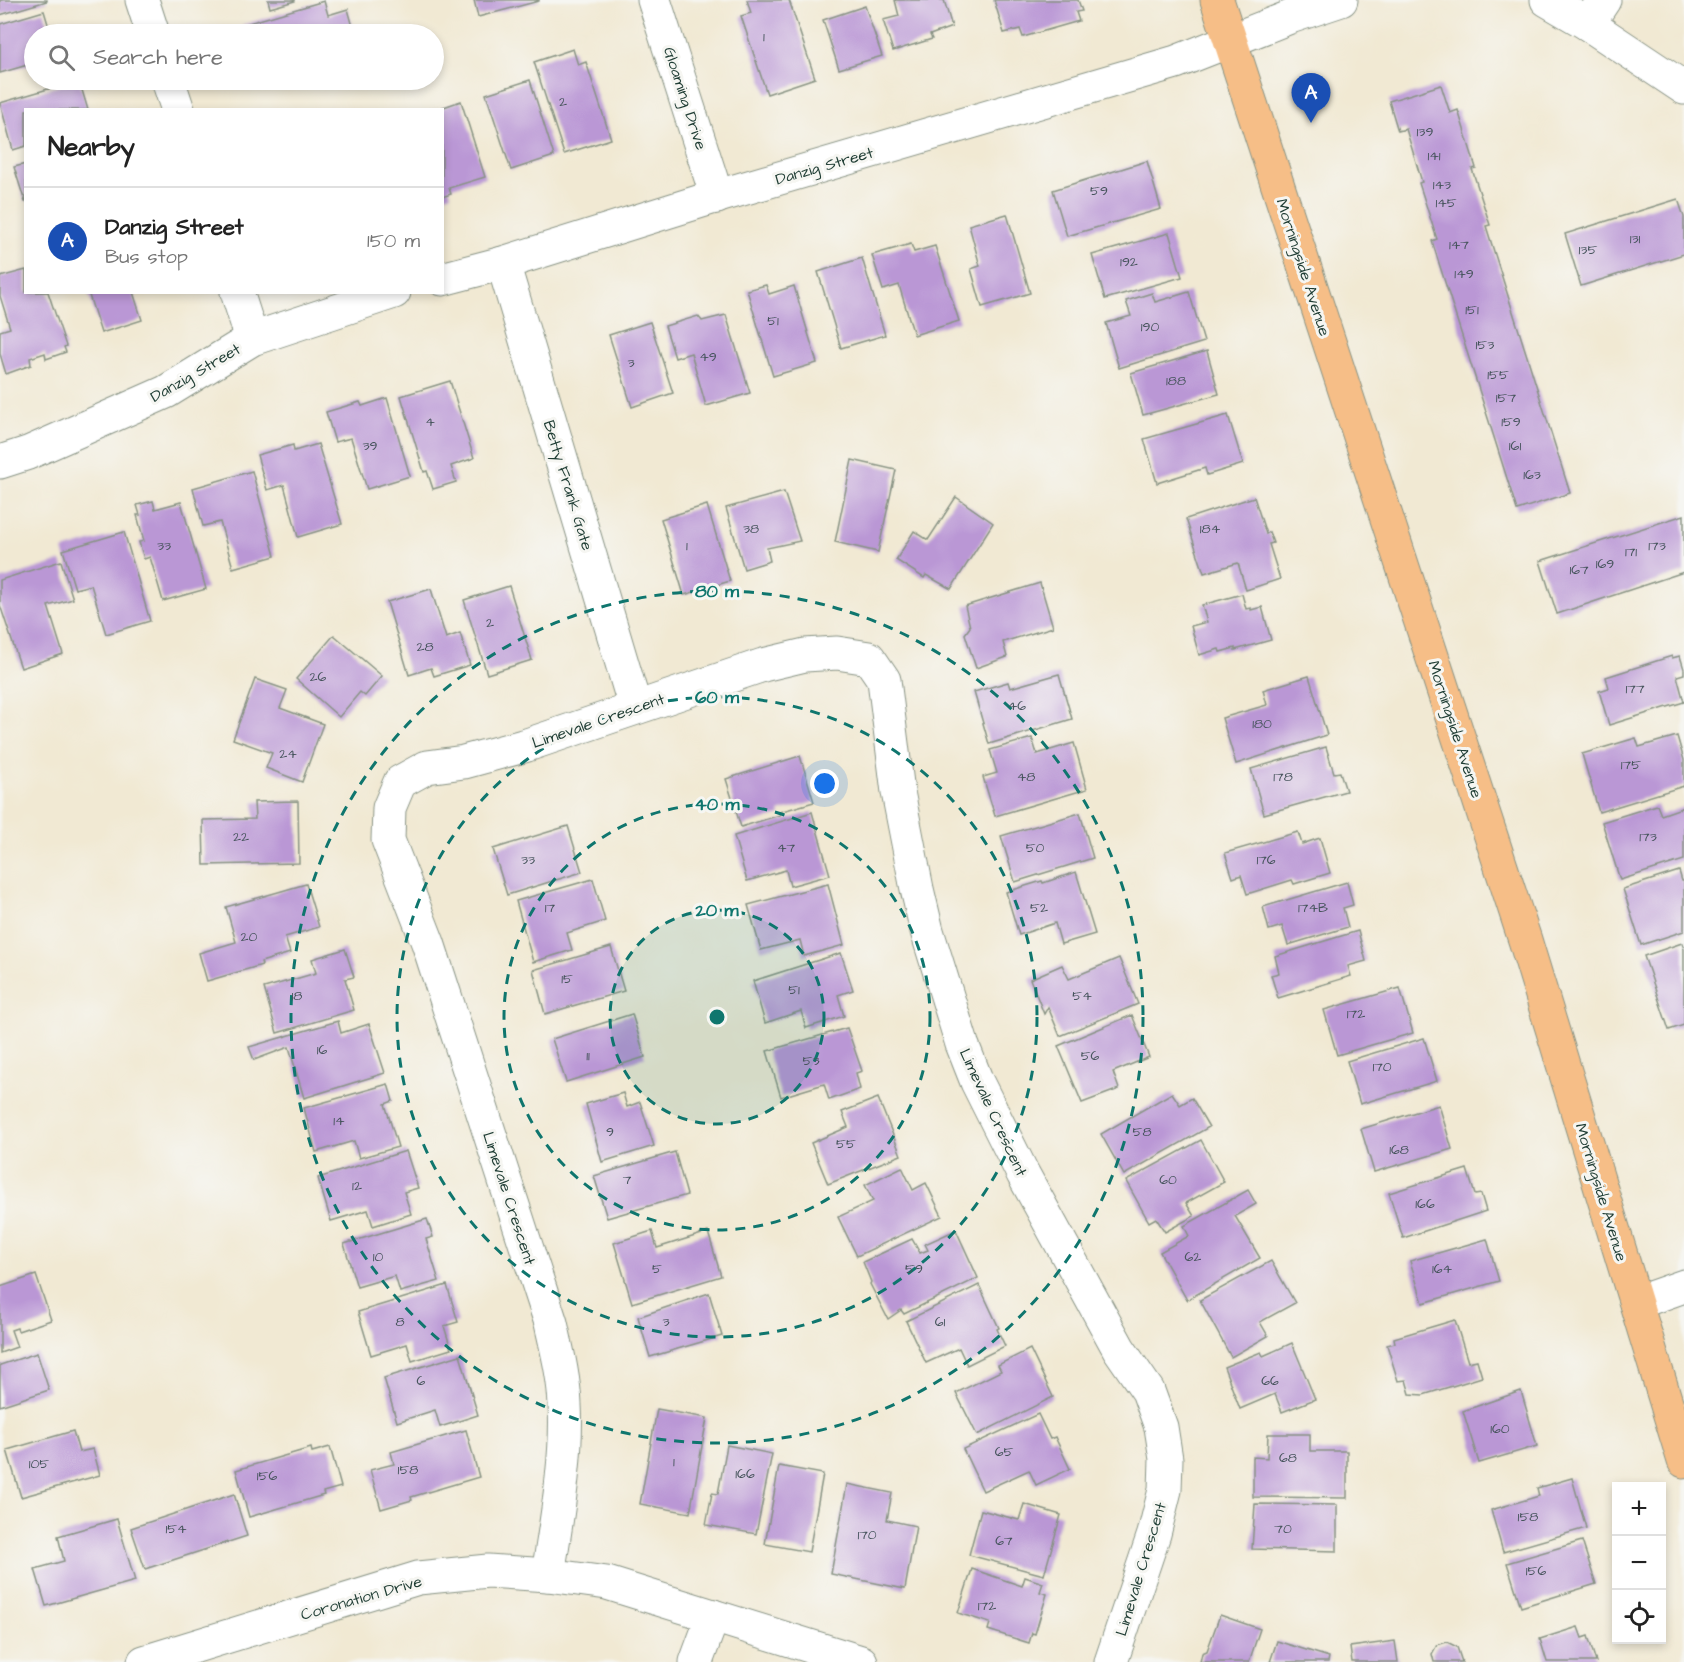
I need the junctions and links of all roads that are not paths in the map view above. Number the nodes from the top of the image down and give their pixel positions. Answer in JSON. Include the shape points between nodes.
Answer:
{"nodes":[{"id":1,"x":142,"y":0,"type":"edge"},
{"id":2,"x":654,"y":0,"type":"edge"},
{"id":3,"x":1217,"y":0,"type":"edge"},
{"id":4,"x":1341,"y":0,"type":"edge"},
{"id":5,"x":1547,"y":0,"type":"edge"},
{"id":6,"x":1596,"y":12,"type":"edge"},
{"id":7,"x":150,"y":24,"type":"edge"},
{"id":8,"x":1231,"y":42,"type":"junction"},
{"id":9,"x":1684,"y":88,"type":"edge"},
{"id":10,"x":171,"y":90,"type":"edge"},
{"id":11,"x":177,"y":108,"type":"edge"},
{"id":12,"x":717,"y":197,"type":"junction"},
{"id":13,"x":502,"y":263,"type":"junction"},
{"id":14,"x":444,"y":278,"type":"edge"},
{"id":15,"x":238,"y":294,"type":"edge"},
{"id":16,"x":388,"y":294,"type":"edge"},
{"id":17,"x":252,"y":339,"type":"junction"},
{"id":18,"x":0,"y":462,"type":"edge"},
{"id":19,"x":635,"y":707,"type":"junction"},
{"id":20,"x":1684,"y":1286,"type":"edge"},
{"id":21,"x":1636,"y":1303,"type":"junction"},
{"id":22,"x":1684,"y":1461,"type":"edge"},
{"id":23,"x":548,"y":1575,"type":"junction"},
{"id":24,"x":713,"y":1616,"type":"junction"},
{"id":25,"x":144,"y":1662,"type":"edge"},
{"id":26,"x":696,"y":1662,"type":"edge"},
{"id":27,"x":861,"y":1662,"type":"edge"},
{"id":28,"x":1111,"y":1662,"type":"edge"}],
"edges":[{"from":1,"to":7,"type":"street"},
{"from":2,"to":12,"type":"street","name":"Gloaming Drive"},
{"from":3,"to":8,"type":"main road","name":"Morningside Avenue"},
{"from":4,"to":8,"type":"street","name":"Danzig Street"},
{"from":5,"to":6,"type":"street"},
{"from":6,"to":9,"type":"street"},
{"from":8,"to":12,"type":"street","name":"Danzig Street","via":[[1176,62]]},
{"from":8,"to":21,"type":"main road","name":"Morningside Avenue","via":[[1525,940]]},
{"from":10,"to":11,"type":"street"},
{"from":12,"to":13,"type":"street","name":"Danzig Street"},
{"from":13,"to":14,"type":"street","name":"Danzig Street"},
{"from":13,"to":19,"type":"street","name":"Betty Frank Gate"},
{"from":15,"to":17,"type":"street"},
{"from":16,"to":17,"type":"street","name":"Danzig Street"},
{"from":17,"to":18,"type":"street","name":"Danzig Street","via":[[166,392]]},
{"from":19,"to":23,"type":"street","name":"Limevale Crescent","via":[[527,745],[464,762],[427,767],[400,782],[389,808],[388,840],[428,943],[550,1323],[560,1366],[564,1443]]},
{"from":19,"to":28,"type":"street","name":"Limevale Crescent","via":[[805,655],[837,653],[869,658],[884,680],[898,792],[917,889],[962,1044],[1023,1174],[1119,1349],[1148,1391],[1161,1427],[1166,1459],[1164,1490],[1154,1534]]},
{"from":20,"to":21,"type":"street"},
{"from":21,"to":22,"type":"main road","name":"Morningside Avenue"},
{"from":23,"to":24,"type":"street","name":"Coronation Drive","via":[[607,1583]]},
{"from":23,"to":25,"type":"street","name":"Coronation Drive","via":[[488,1571],[418,1578]]},
{"from":24,"to":26,"type":"street"},
{"from":24,"to":27,"type":"street","name":"Coronation Drive"}]}
